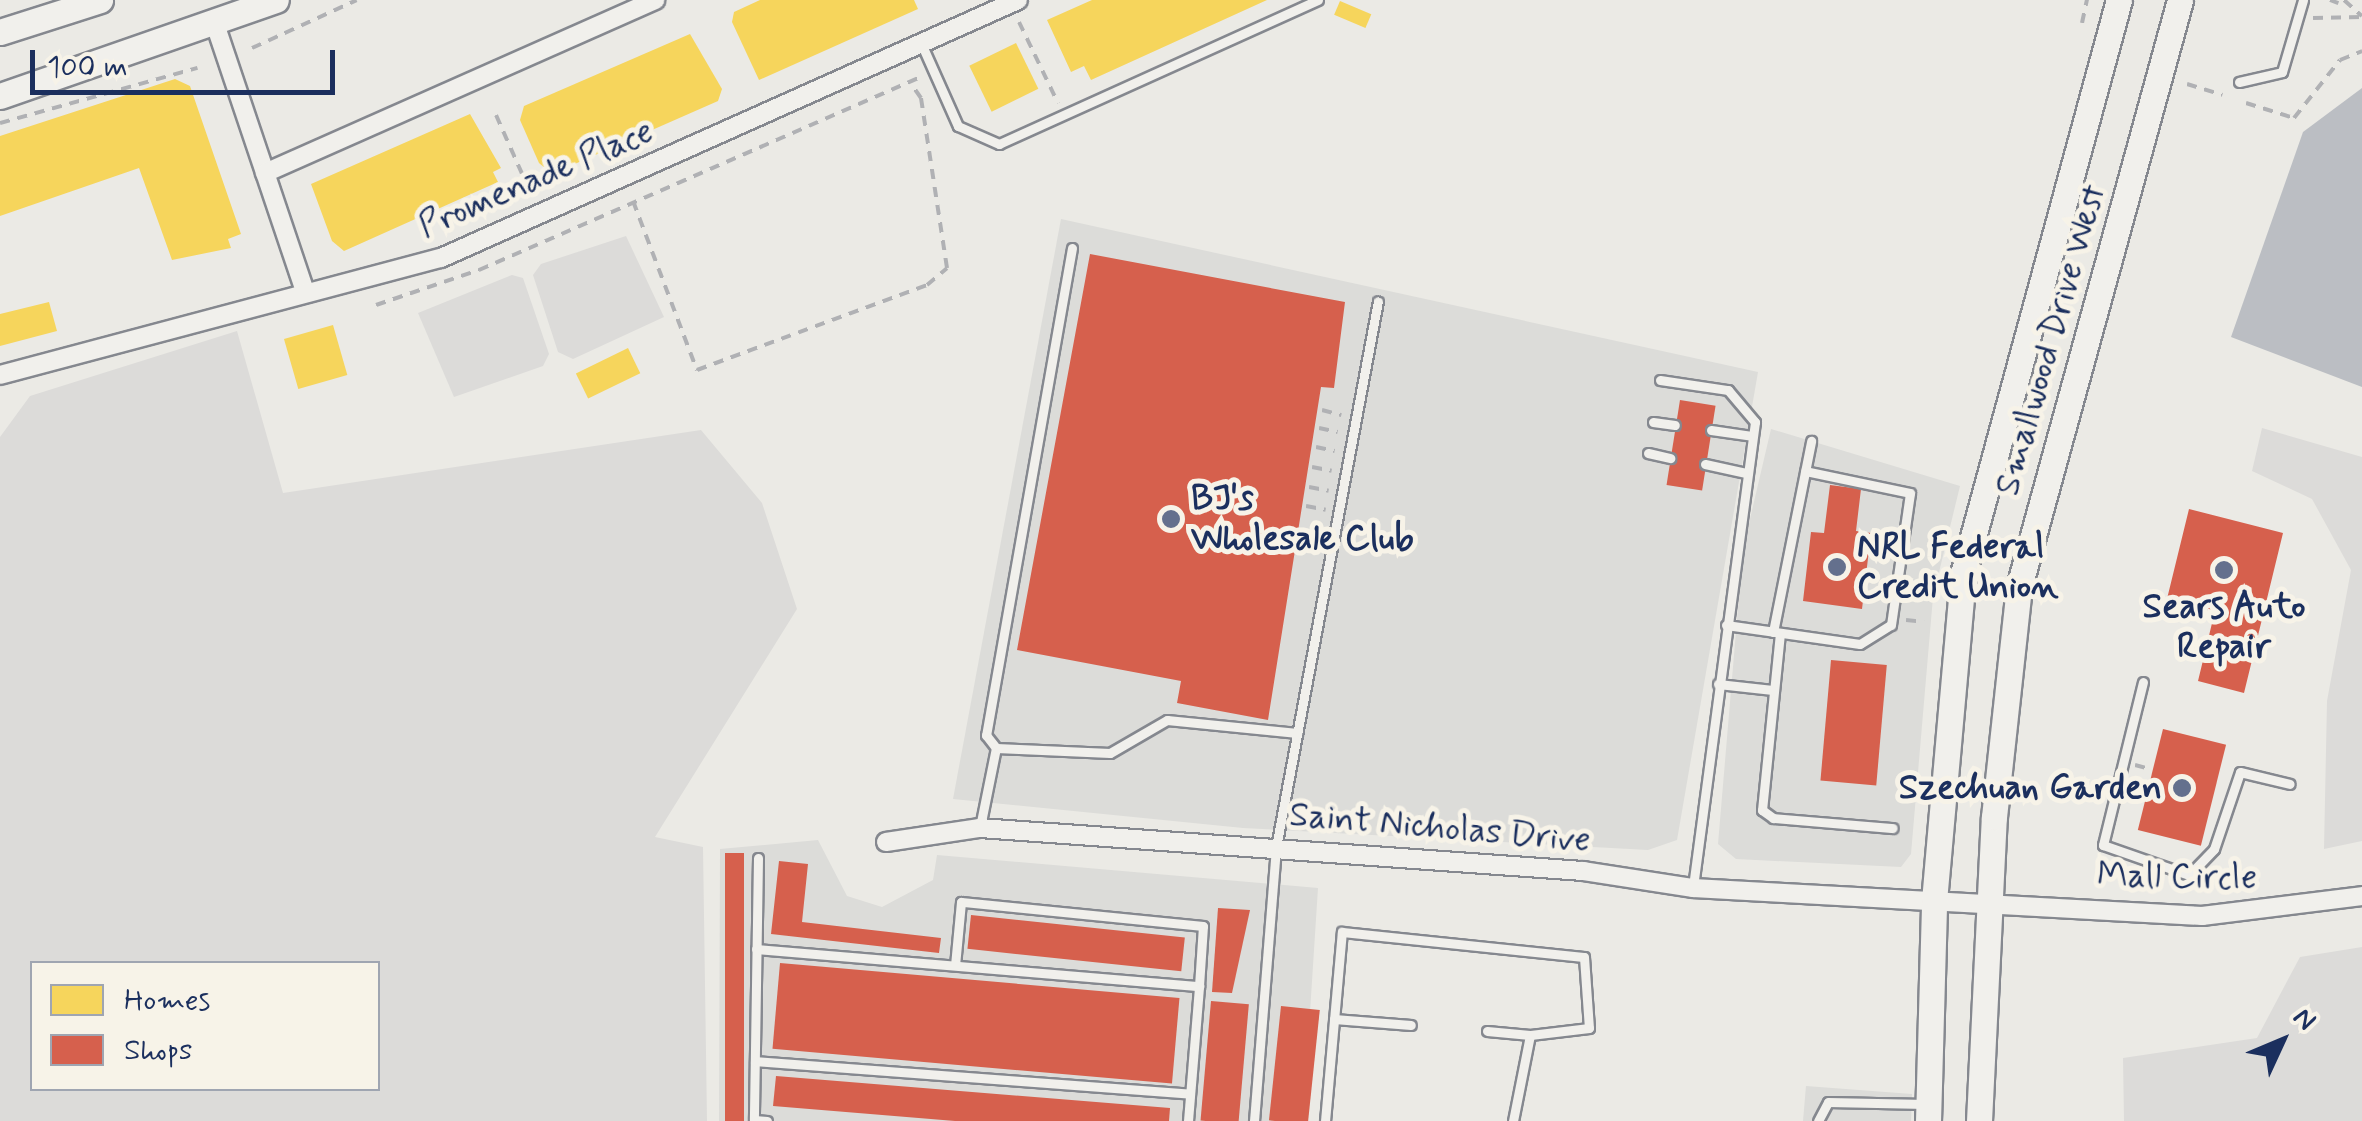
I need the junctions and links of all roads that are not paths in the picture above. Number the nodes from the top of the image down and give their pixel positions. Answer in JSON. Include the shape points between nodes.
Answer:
{"nodes":[{"id":1,"x":100,"y":0,"type":"edge"},
{"id":2,"x":276,"y":0,"type":"edge"},
{"id":3,"x":655,"y":0,"type":"edge"},
{"id":4,"x":968,"y":0,"type":"edge"},
{"id":5,"x":1018,"y":0,"type":"edge"},
{"id":6,"x":1318,"y":0,"type":"edge"},
{"id":7,"x":2119,"y":0,"type":"edge"},
{"id":8,"x":2180,"y":0,"type":"edge"},
{"id":9,"x":2303,"y":0,"type":"edge"},
{"id":10,"x":976,"y":18,"type":"junction"},
{"id":11,"x":214,"y":24,"type":"junction"},
{"id":12,"x":0,"y":32,"type":"edge"},
{"id":13,"x":921,"y":43,"type":"junction"},
{"id":14,"x":2239,"y":82,"type":"dead end"},
{"id":15,"x":0,"y":96,"type":"edge"},
{"id":16,"x":265,"y":173,"type":"junction"},
{"id":17,"x":1072,"y":248,"type":"dead end"},
{"id":18,"x":306,"y":292,"type":"junction"},
{"id":19,"x":1378,"y":300,"type":"dead end"},
{"id":20,"x":0,"y":375,"type":"edge"},
{"id":21,"x":1660,"y":380,"type":"dead end"},
{"id":22,"x":1653,"y":422,"type":"dead end"},
{"id":23,"x":1675,"y":425,"type":"dead end"},
{"id":24,"x":1711,"y":430,"type":"dead end"},
{"id":25,"x":1752,"y":436,"type":"junction"},
{"id":26,"x":1811,"y":442,"type":"dead end"},
{"id":27,"x":1648,"y":453,"type":"dead end"},
{"id":28,"x":1670,"y":458,"type":"dead end"},
{"id":29,"x":1705,"y":464,"type":"dead end"},
{"id":30,"x":1805,"y":470,"type":"junction"},
{"id":31,"x":1746,"y":472,"type":"junction"},
{"id":32,"x":1726,"y":625,"type":"junction"},
{"id":33,"x":1777,"y":632,"type":"junction"},
{"id":34,"x":2143,"y":682,"type":"dead end"},
{"id":35,"x":1718,"y":684,"type":"junction"},
{"id":36,"x":1773,"y":690,"type":"junction"},
{"id":37,"x":1297,"y":733,"type":"junction"},
{"id":38,"x":996,"y":748,"type":"junction"},
{"id":39,"x":2290,"y":784,"type":"dead end"},
{"id":40,"x":980,"y":828,"type":"junction"},
{"id":41,"x":1893,"y":828,"type":"dead end"},
{"id":42,"x":886,"y":842,"type":"dead end"},
{"id":43,"x":1276,"y":847,"type":"junction"},
{"id":44,"x":758,"y":858,"type":"dead end"},
{"id":45,"x":1693,"y":888,"type":"junction"},
{"id":46,"x":2362,"y":896,"type":"edge"},
{"id":47,"x":1934,"y":901,"type":"junction"},
{"id":48,"x":1990,"y":905,"type":"junction"},
{"id":49,"x":756,"y":948,"type":"junction"},
{"id":50,"x":955,"y":966,"type":"junction"},
{"id":51,"x":1199,"y":986,"type":"junction"},
{"id":52,"x":1334,"y":1018,"type":"junction"},
{"id":53,"x":1412,"y":1025,"type":"dead end"},
{"id":54,"x":1487,"y":1031,"type":"dead end"},
{"id":55,"x":1530,"y":1035,"type":"junction"},
{"id":56,"x":755,"y":1062,"type":"junction"},
{"id":57,"x":1190,"y":1094,"type":"junction"},
{"id":58,"x":1928,"y":1113,"type":"edge"},
{"id":59,"x":767,"y":1121,"type":"edge"},
{"id":60,"x":1188,"y":1121,"type":"edge"},
{"id":61,"x":1254,"y":1121,"type":"edge"},
{"id":62,"x":1325,"y":1121,"type":"edge"},
{"id":63,"x":1513,"y":1121,"type":"edge"},
{"id":64,"x":1818,"y":1121,"type":"edge"},
{"id":65,"x":1979,"y":1121,"type":"edge"}],
"edges":[{"from":1,"to":12,"type":"main road"},
{"from":2,"to":11,"type":"main road"},
{"from":3,"to":16,"type":"street"},
{"from":4,"to":10,"type":"street"},
{"from":5,"to":10,"type":"street","name":"Promenade Place"},
{"from":6,"to":13,"type":"lane","via":[[999,144],[968,136]]},
{"from":7,"to":47,"type":"main road","name":"Smallwood Drive West","via":[[1962,574]]},
{"from":8,"to":48,"type":"main road","name":"Smallwood Drive West","via":[[2019,587]]},
{"from":9,"to":14,"type":"lane","via":[[2282,72]]},
{"from":10,"to":13,"type":"street","name":"Promenade Place"},
{"from":11,"to":15,"type":"main road"},
{"from":11,"to":16,"type":"street"},
{"from":13,"to":18,"type":"street","name":"Promenade Place","via":[[542,218],[441,258]]},
{"from":16,"to":18,"type":"street"},
{"from":17,"to":38,"type":"lane","via":[[985,720]]},
{"from":18,"to":20,"type":"street","name":"Promenade Place"},
{"from":19,"to":37,"type":"lane"},
{"from":21,"to":25,"type":"lane","via":[[1738,395],[1754,415]]},
{"from":22,"to":23,"type":"lane"},
{"from":24,"to":25,"type":"lane"},
{"from":25,"to":31,"type":"lane"},
{"from":26,"to":30,"type":"lane"},
{"from":27,"to":28,"type":"lane"},
{"from":29,"to":31,"type":"lane"},
{"from":30,"to":33,"type":"lane"},
{"from":30,"to":33,"type":"lane","via":[[1910,493],[1903,578],[1891,625],[1874,641]]},
{"from":31,"to":32,"type":"lane"},
{"from":32,"to":33,"type":"lane"},
{"from":32,"to":35,"type":"lane"},
{"from":33,"to":36,"type":"lane"},
{"from":34,"to":39,"type":"lane","via":[[2103,845],[2189,874],[2214,849],[2240,772]]},
{"from":35,"to":36,"type":"lane"},
{"from":35,"to":45,"type":"lane"},
{"from":36,"to":41,"type":"lane","via":[[1760,803],[1767,816]]},
{"from":37,"to":38,"type":"lane","via":[[1167,720],[1110,753]]},
{"from":37,"to":43,"type":"lane"},
{"from":38,"to":40,"type":"lane"},
{"from":40,"to":42,"type":"street","name":"Saint Nicholas Drive"},
{"from":40,"to":43,"type":"street","name":"Saint Nicholas Drive"},
{"from":43,"to":45,"type":"street","name":"Saint Nicholas Drive"},
{"from":43,"to":61,"type":"lane"},
{"from":44,"to":49,"type":"lane"},
{"from":45,"to":47,"type":"street","name":"Saint Nicholas Drive"},
{"from":46,"to":48,"type":"street","name":"Mall Circle","via":[[2202,916]]},
{"from":47,"to":48,"type":"street","name":"Saint Nicholas Drive"},
{"from":47,"to":58,"type":"main road","name":"Smallwood Drive West"},
{"from":48,"to":65,"type":"main road","name":"Smallwood Drive West"},
{"from":49,"to":50,"type":"lane"},
{"from":49,"to":56,"type":"lane"},
{"from":50,"to":51,"type":"lane"},
{"from":50,"to":51,"type":"lane","via":[[961,902],[1202,926]]},
{"from":51,"to":57,"type":"lane"},
{"from":52,"to":53,"type":"lane"},
{"from":52,"to":55,"type":"lane","via":[[1342,932],[1574,950],[1590,974],[1589,1028]]},
{"from":52,"to":62,"type":"lane"},
{"from":54,"to":55,"type":"lane"},
{"from":55,"to":63,"type":"lane"},
{"from":56,"to":57,"type":"lane"},
{"from":56,"to":59,"type":"lane","via":[[754,1120]]},
{"from":57,"to":60,"type":"lane"},
{"from":58,"to":64,"type":"lane","via":[[1828,1102]]}]}
